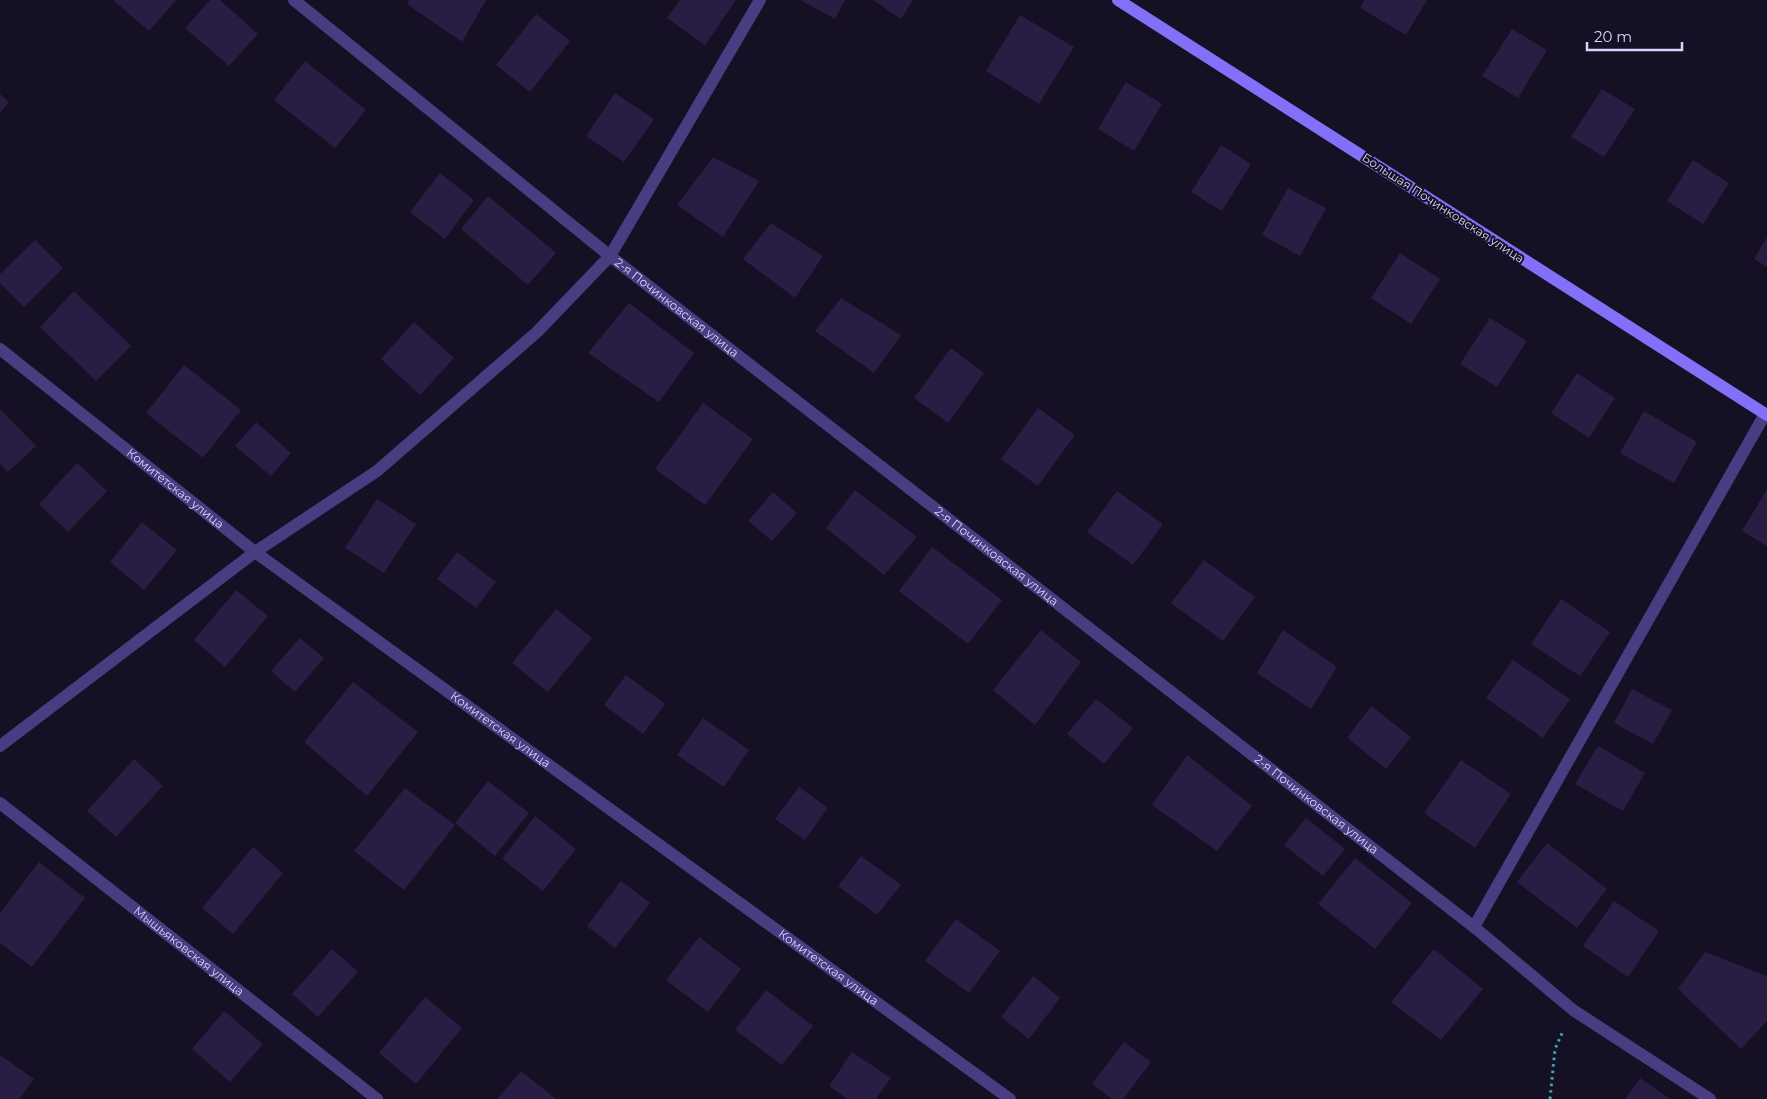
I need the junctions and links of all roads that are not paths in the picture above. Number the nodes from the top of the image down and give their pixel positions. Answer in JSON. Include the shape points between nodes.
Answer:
{"nodes":[{"id":1,"x":294,"y":0,"type":"edge"},
{"id":2,"x":760,"y":0,"type":"edge"},
{"id":3,"x":1118,"y":0,"type":"edge"},
{"id":4,"x":610,"y":256,"type":"junction"},
{"id":5,"x":0,"y":349,"type":"edge"},
{"id":6,"x":1766,"y":415,"type":"edge"},
{"id":7,"x":255,"y":552,"type":"junction"},
{"id":8,"x":0,"y":746,"type":"edge"},
{"id":9,"x":0,"y":803,"type":"edge"},
{"id":10,"x":1474,"y":927,"type":"junction"},
{"id":11,"x":377,"y":1099,"type":"edge"},
{"id":12,"x":1010,"y":1099,"type":"edge"},
{"id":13,"x":1710,"y":1099,"type":"edge"}],
"edges":[{"from":1,"to":4,"type":"street","name":"2-я Починковская улица"},
{"from":2,"to":4,"type":"street"},
{"from":3,"to":6,"type":"street","name":"Большая Починковская улица"},
{"from":4,"to":7,"type":"street","via":[[537,332],[377,471]]},
{"from":4,"to":10,"type":"street","name":"2-я Починковская улица"},
{"from":5,"to":7,"type":"street","name":"Комитетская улица"},
{"from":6,"to":10,"type":"street"},
{"from":7,"to":8,"type":"street"},
{"from":7,"to":12,"type":"street","name":"Комитетская улица"},
{"from":9,"to":11,"type":"street","name":"Мышьяковская улица"},
{"from":10,"to":13,"type":"street","name":"2-я Починковская улица","via":[[1573,1010]]}]}
